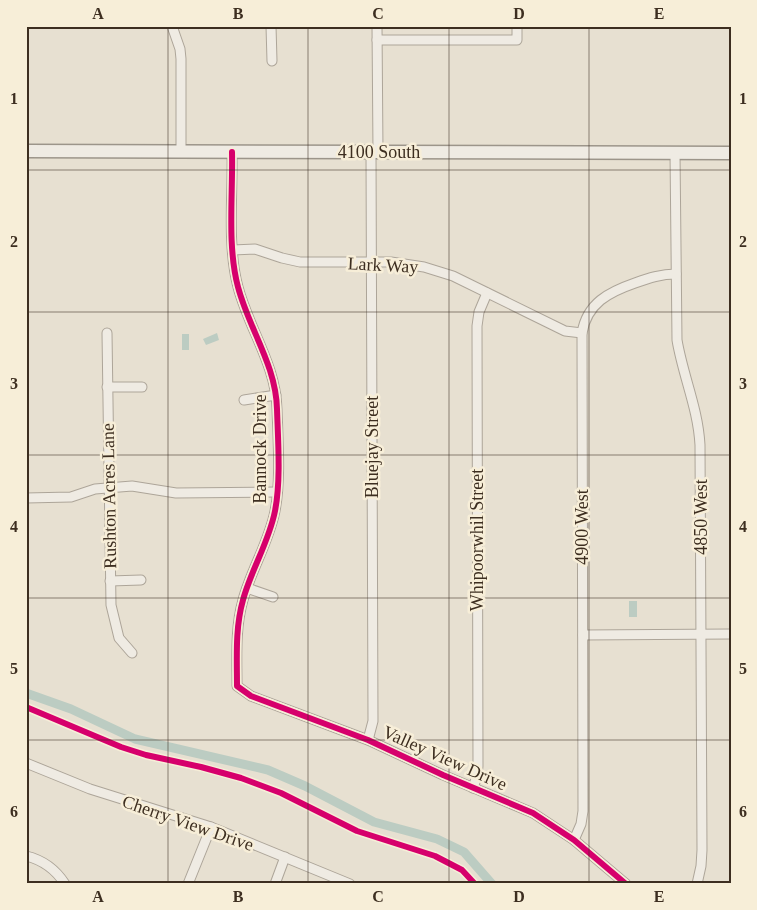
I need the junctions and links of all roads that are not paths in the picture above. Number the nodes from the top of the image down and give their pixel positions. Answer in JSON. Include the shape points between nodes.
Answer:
{"nodes":[{"id":1,"x":172,"y":26,"type":"edge"},
{"id":2,"x":272,"y":26,"type":"edge"},
{"id":3,"x":378,"y":26,"type":"edge"},
{"id":4,"x":517,"y":26,"type":"edge"},
{"id":5,"x":378,"y":40,"type":"junction"},
{"id":6,"x":272,"y":61,"type":"dead end"},
{"id":7,"x":26,"y":151,"type":"edge"},
{"id":8,"x":181,"y":152,"type":"junction"},
{"id":9,"x":232,"y":152,"type":"junction"},
{"id":10,"x":374,"y":152,"type":"junction"},
{"id":11,"x":675,"y":153,"type":"junction"},
{"id":12,"x":731,"y":153,"type":"edge"},
{"id":13,"x":233,"y":250,"type":"junction"},
{"id":14,"x":371,"y":262,"type":"junction"},
{"id":15,"x":676,"y":274,"type":"junction"},
{"id":16,"x":487,"y":293,"type":"junction"},
{"id":17,"x":107,"y":333,"type":"dead end"},
{"id":18,"x":582,"y":333,"type":"junction"},
{"id":19,"x":107,"y":387,"type":"junction"},
{"id":20,"x":142,"y":387,"type":"dead end"},
{"id":21,"x":276,"y":396,"type":"junction"},
{"id":22,"x":244,"y":400,"type":"dead end"},
{"id":23,"x":110,"y":487,"type":"junction"},
{"id":24,"x":277,"y":492,"type":"junction"},
{"id":25,"x":26,"y":498,"type":"edge"},
{"id":26,"x":141,"y":580,"type":"dead end"},
{"id":27,"x":110,"y":581,"type":"junction"},
{"id":28,"x":247,"y":588,"type":"junction"},
{"id":29,"x":273,"y":597,"type":"dead end"},
{"id":30,"x":701,"y":634,"type":"junction"},
{"id":31,"x":731,"y":634,"type":"edge"},
{"id":32,"x":582,"y":635,"type":"junction"},
{"id":33,"x":132,"y":653,"type":"dead end"},
{"id":34,"x":237,"y":686,"type":"joint"},
{"id":35,"x":368,"y":740,"type":"junction"},
{"id":36,"x":26,"y":763,"type":"edge"},
{"id":37,"x":473,"y":788,"type":"junction"},
{"id":38,"x":211,"y":827,"type":"junction"},
{"id":39,"x":574,"y":840,"type":"junction"},
{"id":40,"x":26,"y":856,"type":"edge"},
{"id":41,"x":285,"y":857,"type":"junction"},
{"id":42,"x":66,"y":884,"type":"edge"},
{"id":43,"x":188,"y":884,"type":"edge"},
{"id":44,"x":274,"y":884,"type":"edge"},
{"id":45,"x":350,"y":884,"type":"edge"},
{"id":46,"x":626,"y":884,"type":"edge"},
{"id":47,"x":697,"y":884,"type":"edge"}],
"edges":[{"from":1,"to":8,"type":"street","via":[[181,59]]},
{"from":2,"to":6,"type":"street"},
{"from":3,"to":5,"type":"street","name":"Bluejay Street"},
{"from":4,"to":5,"type":"street","via":[[517,40]]},
{"from":5,"to":10,"type":"street","name":"Bluejay Street"},
{"from":7,"to":8,"type":"main road","name":"4100 South"},
{"from":8,"to":9,"type":"main road","name":"4100 South"},
{"from":9,"to":10,"type":"main road","name":"4100 South"},
{"from":9,"to":13,"type":"street","name":"Bannock Drive"},
{"from":10,"to":11,"type":"main road","name":"4100 South"},
{"from":10,"to":14,"type":"street","name":"Bluejay Street"},
{"from":11,"to":12,"type":"main road","name":"4100 South"},
{"from":11,"to":15,"type":"street","name":"4850 West"},
{"from":13,"to":14,"type":"street","name":"Lark Way","via":[[254,250],[300,262]]},
{"from":13,"to":21,"type":"street","name":"Bannock Drive","via":[[238,288],[271,370]]},
{"from":14,"to":16,"type":"street","name":"Lark Way","via":[[414,264],[434,269]]},
{"from":14,"to":35,"type":"street","name":"Bluejay Street","via":[[373,721]]},
{"from":15,"to":18,"type":"street","name":"4900 West","via":[[656,276],[605,296],[590,311]]},
{"from":15,"to":30,"type":"street","name":"4850 West","via":[[677,340],[700,436]]},
{"from":16,"to":18,"type":"street","name":"Lark Way","via":[[564,331]]},
{"from":16,"to":37,"type":"street","name":"Whipoorwhil Street","via":[[479,312],[476,334],[478,766]]},
{"from":17,"to":19,"type":"street","name":"Rushton Acres Lane"},
{"from":18,"to":32,"type":"street","name":"4900 West"},
{"from":19,"to":20,"type":"street"},
{"from":19,"to":23,"type":"street","name":"Rushton Acres Lane"},
{"from":21,"to":22,"type":"street"},
{"from":21,"to":24,"type":"street","name":"Bannock Drive"},
{"from":23,"to":24,"type":"street","via":[[139,486],[176,492]]},
{"from":23,"to":25,"type":"street","via":[[71,497]]},
{"from":23,"to":27,"type":"street","name":"Rushton Acres Lane"},
{"from":24,"to":28,"type":"street","name":"Bannock Drive","via":[[270,530]]},
{"from":26,"to":27,"type":"street"},
{"from":27,"to":33,"type":"street","name":"Rushton Acres Lane","via":[[117,635]]},
{"from":28,"to":29,"type":"street"},
{"from":28,"to":34,"type":"street","name":"Bannock Drive","via":[[239,621]]},
{"from":30,"to":31,"type":"street"},
{"from":30,"to":32,"type":"street"},
{"from":30,"to":47,"type":"street","name":"4850 West","via":[[702,850]]},
{"from":32,"to":39,"type":"street","name":"4900 West","via":[[583,811]]},
{"from":34,"to":35,"type":"street","name":"Valley View Drive","via":[[250,696]]},
{"from":35,"to":37,"type":"street","name":"Valley View Drive"},
{"from":36,"to":38,"type":"street","name":"Cherry View Drive","via":[[90,789]]},
{"from":37,"to":39,"type":"street","name":"Valley View Drive","via":[[533,813]]},
{"from":38,"to":41,"type":"street","name":"Cherry View Drive"},
{"from":38,"to":43,"type":"street"},
{"from":39,"to":46,"type":"street","name":"Valley View Drive"},
{"from":40,"to":42,"type":"street","via":[[45,864]]},
{"from":41,"to":44,"type":"street"},
{"from":41,"to":45,"type":"street","name":"Cherry View Drive"}]}
